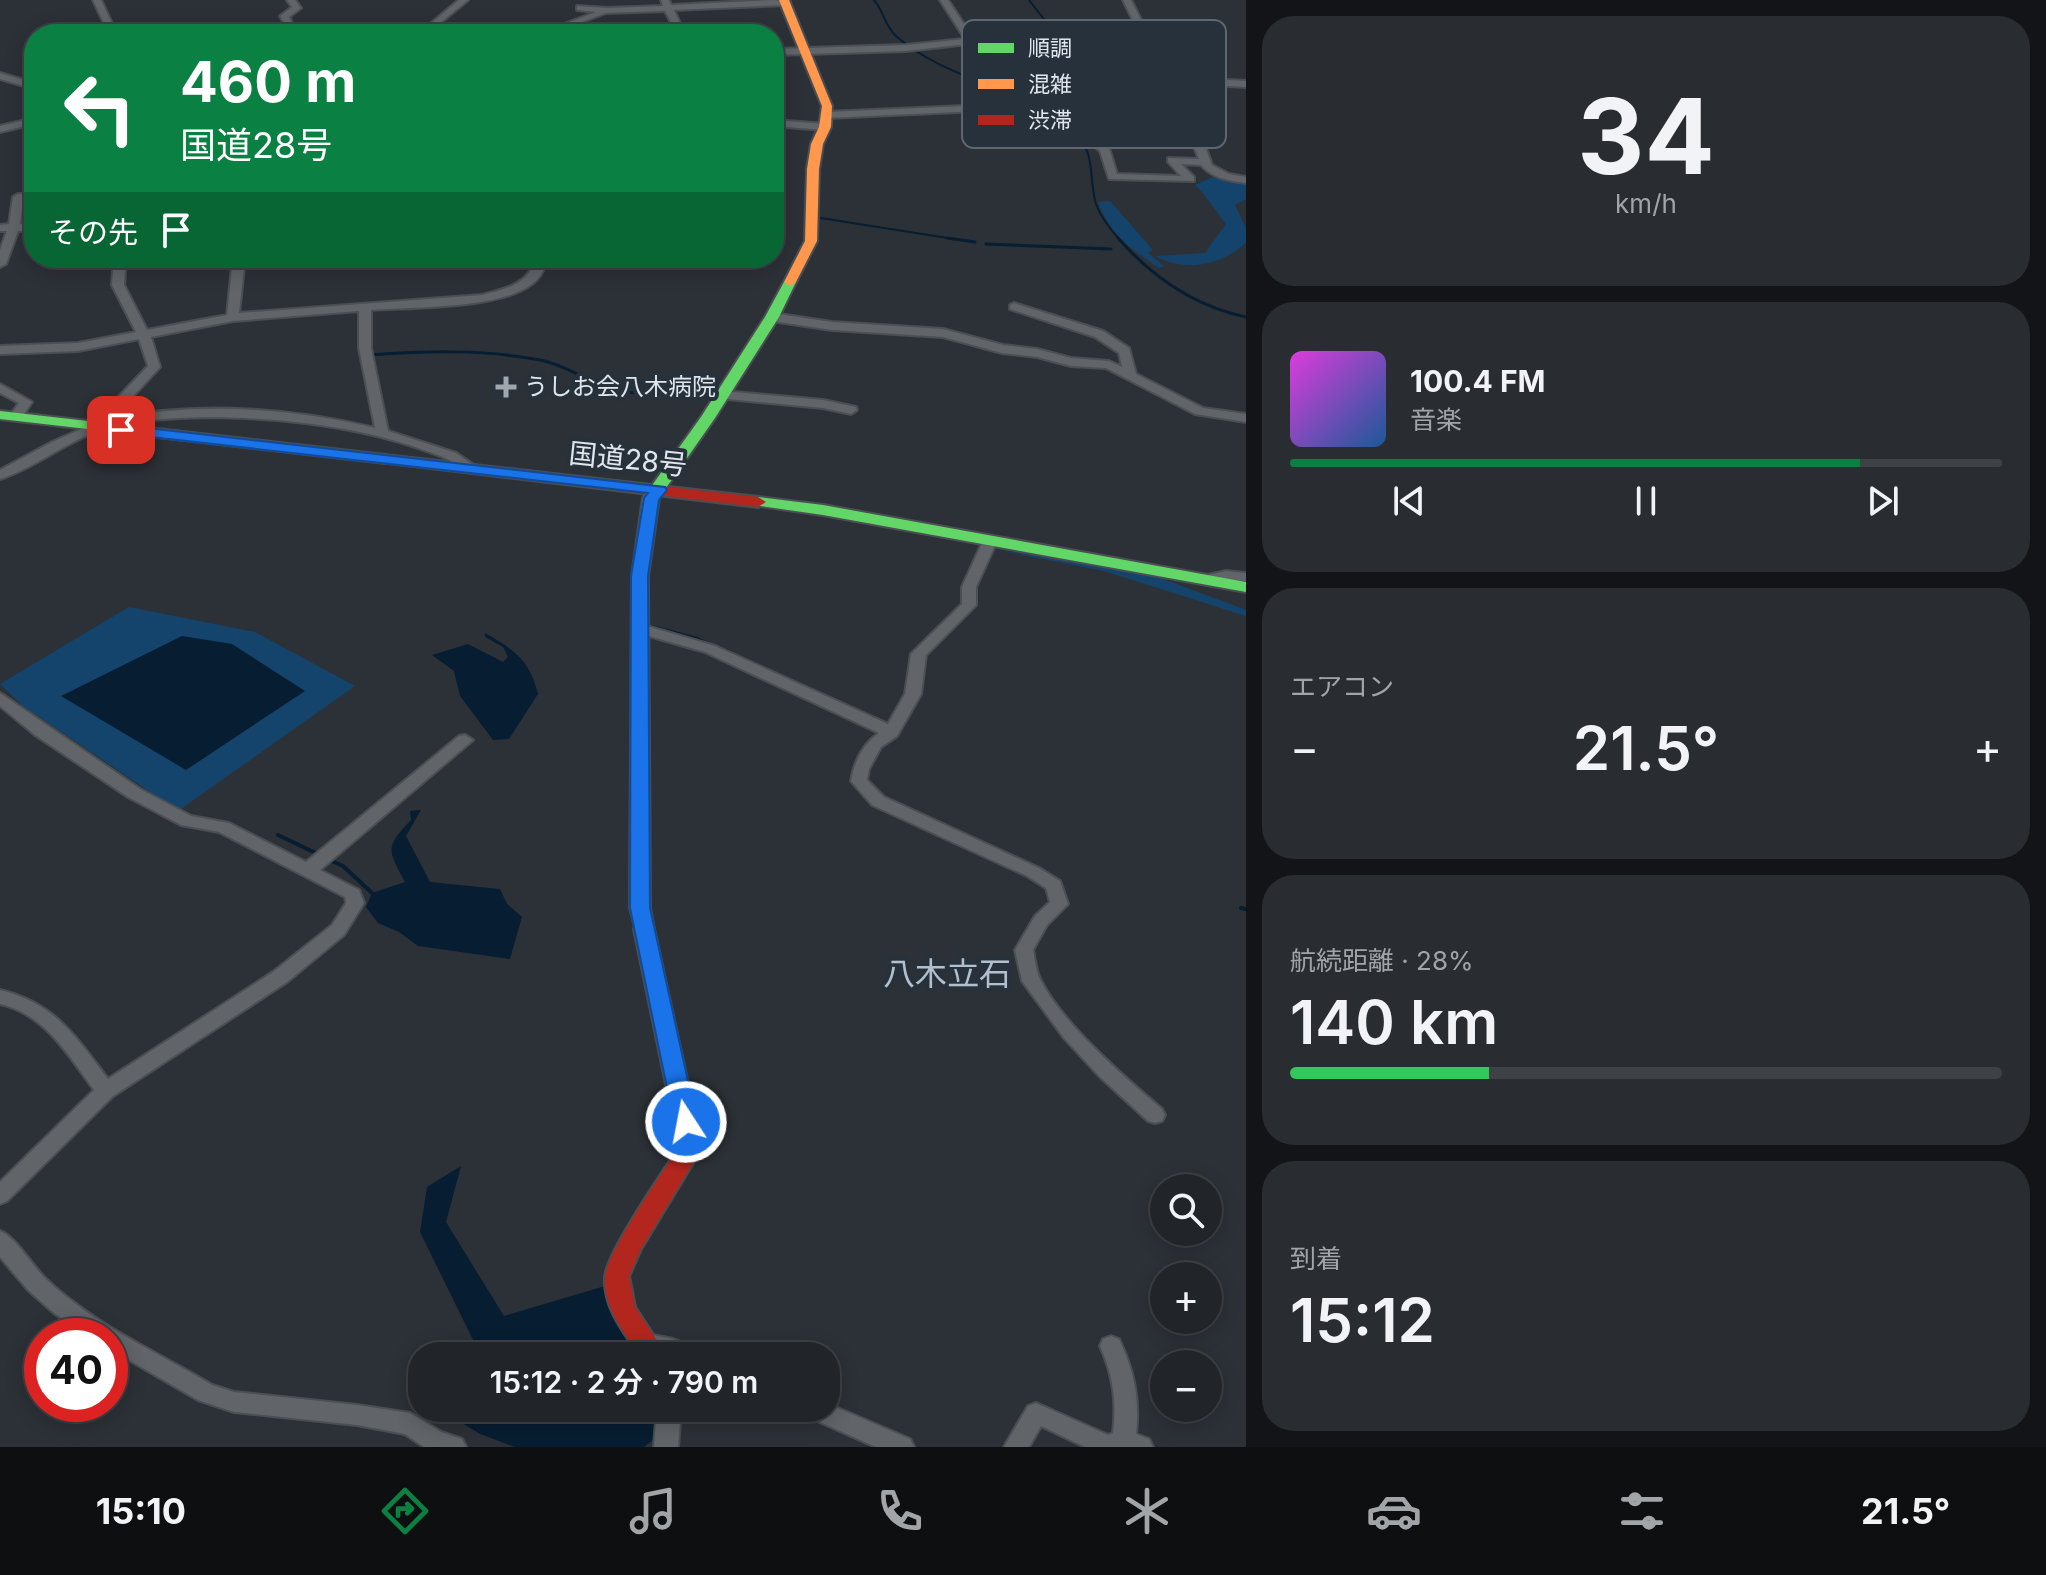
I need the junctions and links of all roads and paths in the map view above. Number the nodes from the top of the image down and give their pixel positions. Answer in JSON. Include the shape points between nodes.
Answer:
{"nodes":[{"id":1,"x":97,"y":0,"type":"edge"},
{"id":2,"x":291,"y":0,"type":"edge"},
{"id":3,"x":464,"y":0,"type":"edge"},
{"id":4,"x":944,"y":0,"type":"edge"},
{"id":5,"x":1127,"y":0,"type":"edge"},
{"id":6,"x":784,"y":1,"type":"edge"},
{"id":7,"x":666,"y":5,"type":"edge"},
{"id":8,"x":580,"y":8,"type":"dead end"},
{"id":9,"x":607,"y":11,"type":"junction"},
{"id":10,"x":1137,"y":20,"type":"edge"},
{"id":11,"x":108,"y":24,"type":"edge"},
{"id":12,"x":288,"y":24,"type":"edge"},
{"id":13,"x":434,"y":24,"type":"edge"},
{"id":14,"x":570,"y":24,"type":"edge"},
{"id":15,"x":676,"y":24,"type":"edge"},
{"id":16,"x":962,"y":31,"type":"edge"},
{"id":17,"x":962,"y":42,"type":"edge"},
{"id":18,"x":784,"y":52,"type":"edge"},
{"id":19,"x":803,"y":52,"type":"junction"},
{"id":20,"x":0,"y":76,"type":"edge"},
{"id":21,"x":24,"y":83,"type":"edge"},
{"id":22,"x":962,"y":110,"type":"edge"},
{"id":23,"x":826,"y":121,"type":"junction"},
{"id":24,"x":24,"y":123,"type":"edge"},
{"id":25,"x":784,"y":123,"type":"edge"},
{"id":26,"x":0,"y":129,"type":"edge"},
{"id":27,"x":1102,"y":148,"type":"edge"},
{"id":28,"x":1200,"y":148,"type":"edge"},
{"id":29,"x":1205,"y":162,"type":"junction"},
{"id":30,"x":1242,"y":179,"type":"edge"},
{"id":31,"x":24,"y":197,"type":"edge"},
{"id":32,"x":0,"y":228,"type":"edge"},
{"id":33,"x":14,"y":228,"type":"junction"},
{"id":34,"x":24,"y":228,"type":"edge"},
{"id":35,"x":0,"y":264,"type":"edge"},
{"id":36,"x":119,"y":268,"type":"edge"},
{"id":37,"x":238,"y":268,"type":"edge"},
{"id":38,"x":539,"y":268,"type":"edge"},
{"id":39,"x":1014,"y":307,"type":"dead end"},
{"id":40,"x":365,"y":308,"type":"junction"},
{"id":41,"x":233,"y":317,"type":"junction"},
{"id":42,"x":772,"y":317,"type":"junction"},
{"id":43,"x":144,"y":335,"type":"junction"},
{"id":44,"x":0,"y":350,"type":"edge"},
{"id":45,"x":1130,"y":374,"type":"junction"},
{"id":46,"x":0,"y":388,"type":"edge"},
{"id":47,"x":722,"y":395,"type":"junction"},
{"id":48,"x":851,"y":410,"type":"dead end"},
{"id":49,"x":8,"y":416,"type":"edge"},
{"id":50,"x":1246,"y":418,"type":"edge"},
{"id":51,"x":97,"y":427,"type":"junction"},
{"id":52,"x":382,"y":432,"type":"junction"},
{"id":53,"x":470,"y":469,"type":"junction"},
{"id":54,"x":0,"y":475,"type":"edge"},
{"id":55,"x":660,"y":490,"type":"junction"},
{"id":56,"x":990,"y":541,"type":"junction"},
{"id":57,"x":1246,"y":577,"type":"edge"},
{"id":58,"x":1203,"y":580,"type":"junction"},
{"id":59,"x":1246,"y":587,"type":"edge"},
{"id":60,"x":640,"y":629,"type":"junction"},
{"id":61,"x":0,"y":698,"type":"edge"},
{"id":62,"x":891,"y":732,"type":"junction"},
{"id":63,"x":465,"y":740,"type":"dead end"},
{"id":64,"x":307,"y":871,"type":"junction"},
{"id":65,"x":0,"y":997,"type":"edge"},
{"id":66,"x":106,"y":1091,"type":"junction"},
{"id":67,"x":1155,"y":1115,"type":"dead end"},
{"id":68,"x":0,"y":1195,"type":"edge"},
{"id":69,"x":0,"y":1240,"type":"edge"},
{"id":70,"x":79,"y":1318,"type":"edge"},
{"id":71,"x":645,"y":1342,"type":"edge"},
{"id":72,"x":1111,"y":1346,"type":"dead end"},
{"id":73,"x":128,"y":1347,"type":"edge"},
{"id":74,"x":840,"y":1420,"type":"edge"},
{"id":75,"x":668,"y":1422,"type":"edge"},
{"id":76,"x":1133,"y":1443,"type":"edge"},
{"id":77,"x":439,"y":1445,"type":"edge"},
{"id":78,"x":666,"y":1447,"type":"edge"},
{"id":79,"x":902,"y":1447,"type":"edge"},
{"id":80,"x":1016,"y":1447,"type":"edge"}],
"edges":[{"from":1,"to":11,"type":"street"},
{"from":2,"to":12,"type":"street","via":[[297,8],[284,16]]},
{"from":3,"to":13,"type":"street"},
{"from":4,"to":16,"type":"street"},
{"from":5,"to":10,"type":"street"},
{"from":6,"to":7,"type":"street"},
{"from":6,"to":19,"type":"main road"},
{"from":7,"to":9,"type":"street"},
{"from":7,"to":15,"type":"street"},
{"from":8,"to":9,"type":"street"},
{"from":9,"to":14,"type":"street"},
{"from":17,"to":19,"type":"street"},
{"from":18,"to":19,"type":"street"},
{"from":19,"to":23,"type":"main road","via":[[827,106]]},
{"from":20,"to":21,"type":"street"},
{"from":22,"to":23,"type":"street"},
{"from":23,"to":25,"type":"street"},
{"from":23,"to":42,"type":"main road","via":[[813,169],[811,241]]},
{"from":24,"to":26,"type":"street"},
{"from":27,"to":29,"type":"street","via":[[1113,177],[1190,179],[1172,160]]},
{"from":28,"to":29,"type":"street"},
{"from":29,"to":30,"type":"street"},
{"from":31,"to":33,"type":"street","via":[[18,197]]},
{"from":32,"to":33,"type":"street"},
{"from":33,"to":34,"type":"street"},
{"from":33,"to":35,"type":"street"},
{"from":36,"to":43,"type":"street","via":[[118,285]]},
{"from":37,"to":41,"type":"street"},
{"from":38,"to":40,"type":"street","via":[[531,280],[501,294]]},
{"from":39,"to":45,"type":"street","via":[[1099,334],[1125,351]]},
{"from":40,"to":41,"type":"street"},
{"from":40,"to":52,"type":"street","via":[[365,348]]},
{"from":41,"to":43,"type":"street"},
{"from":42,"to":45,"type":"street","via":[[943,333],[1002,349],[1109,365]]},
{"from":42,"to":47,"type":"main road"},
{"from":43,"to":44,"type":"street","via":[[78,347]]},
{"from":43,"to":51,"type":"street","via":[[154,367]]},
{"from":45,"to":50,"type":"street","via":[[1200,411]]},
{"from":46,"to":49,"type":"street","via":[[26,402]]},
{"from":47,"to":48,"type":"street"},
{"from":47,"to":55,"type":"main road"},
{"from":49,"to":51,"type":"main road","name":"国道28号"},
{"from":51,"to":52,"type":"street","via":[[217,416],[322,421]]},
{"from":51,"to":53,"type":"main road","name":"国道28号"},
{"from":51,"to":54,"type":"street"},
{"from":52,"to":53,"type":"street","via":[[463,460]]},
{"from":53,"to":55,"type":"main road","name":"国道28号"},
{"from":55,"to":56,"type":"main road","name":"国道28号","via":[[823,510]]},
{"from":55,"to":60,"type":"main road","via":[[651,498],[645,534]]},
{"from":56,"to":58,"type":"main road","name":"国道28号"},
{"from":56,"to":62,"type":"street","via":[[969,587],[969,605],[919,654],[913,694]]},
{"from":57,"to":58,"type":"street"},
{"from":58,"to":59,"type":"main road","name":"国道28号"},
{"from":60,"to":62,"type":"street","via":[[710,649]]},
{"from":60,"to":71,"type":"main road","via":[[640,908],[691,1148],[617,1276],[623,1310]]},
{"from":61,"to":64,"type":"street","via":[[134,793],[187,821],[223,827]]},
{"from":62,"to":67,"type":"street","via":[[874,744],[859,781],[878,801],[1054,885],[1059,904],[1041,921],[1024,950],[1030,978],[1050,1008]]},
{"from":63,"to":64,"type":"street"},
{"from":64,"to":66,"type":"street","via":[[353,894],[355,903],[338,930],[280,977]]},
{"from":65,"to":66,"type":"street","via":[[36,1009],[53,1024]]},
{"from":66,"to":68,"type":"street"},
{"from":69,"to":70,"type":"street","via":[[29,1280]]},
{"from":72,"to":76,"type":"street","via":[[1126,1377]]},
{"from":73,"to":77,"type":"street","via":[[206,1393],[234,1402],[410,1424]]},
{"from":74,"to":79,"type":"street"},
{"from":75,"to":78,"type":"street"},
{"from":76,"to":80,"type":"street","via":[[1107,1446],[1036,1413]]}]}
